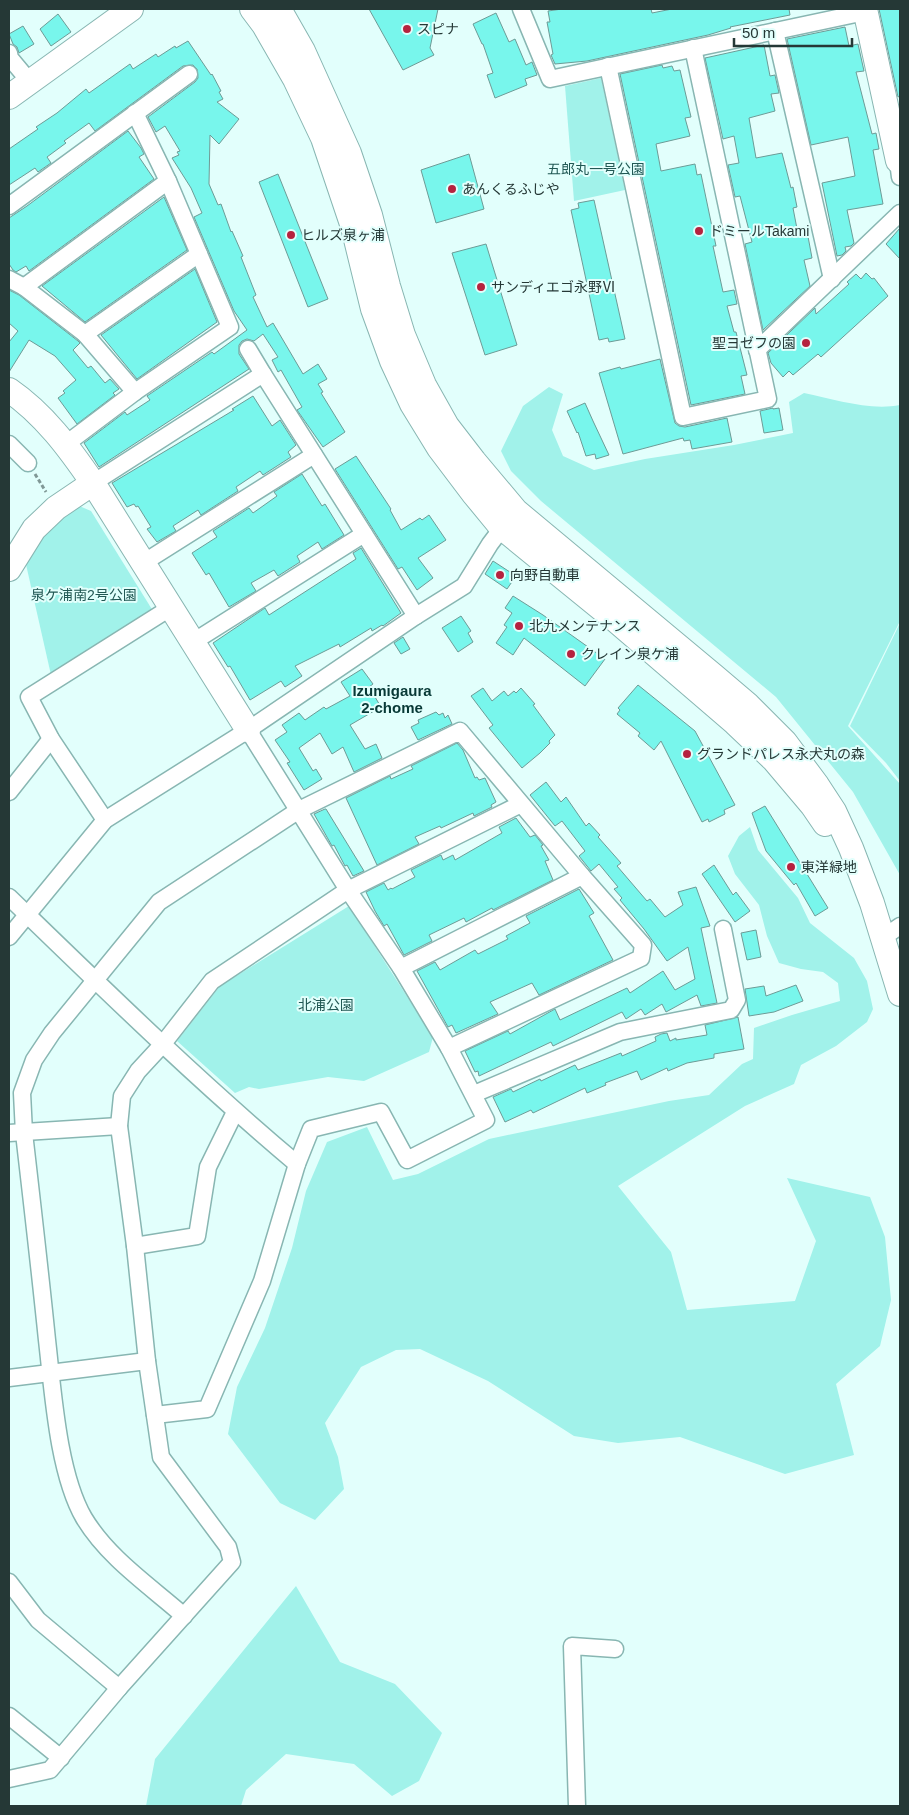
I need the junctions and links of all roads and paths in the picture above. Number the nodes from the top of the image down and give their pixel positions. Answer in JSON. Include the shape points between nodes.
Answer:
{"nodes":[{"id":1,"x":131,"y":9,"type":"edge"},
{"id":2,"x":252,"y":9,"type":"edge"},
{"id":3,"x":279,"y":9,"type":"edge"},
{"id":4,"x":521,"y":9,"type":"edge"},
{"id":5,"x":865,"y":10,"type":"edge"},
{"id":6,"x":775,"y":31,"type":"junction"},
{"id":7,"x":693,"y":48,"type":"junction"},
{"id":8,"x":9,"y":53,"type":"edge"},
{"id":9,"x":608,"y":66,"type":"junction"},
{"id":10,"x":188,"y":74,"type":"dead end"},
{"id":11,"x":30,"y":82,"type":"junction"},
{"id":12,"x":9,"y":98,"type":"edge"},
{"id":13,"x":135,"y":114,"type":"junction"},
{"id":14,"x":900,"y":166,"type":"edge"},
{"id":15,"x":168,"y":181,"type":"junction"},
{"id":16,"x":9,"y":206,"type":"edge"},
{"id":17,"x":900,"y":213,"type":"edge"},
{"id":18,"x":199,"y":254,"type":"junction"},
{"id":19,"x":9,"y":279,"type":"edge"},
{"id":20,"x":832,"y":279,"type":"junction"},
{"id":21,"x":24,"y":287,"type":"junction"},
{"id":22,"x":85,"y":334,"type":"junction"},
{"id":23,"x":248,"y":349,"type":"dead end"},
{"id":24,"x":757,"y":350,"type":"junction"},
{"id":25,"x":263,"y":374,"type":"junction"},
{"id":26,"x":9,"y":390,"type":"edge"},
{"id":27,"x":135,"y":392,"type":"junction"},
{"id":28,"x":9,"y":444,"type":"edge"},
{"id":29,"x":66,"y":444,"type":"junction"},
{"id":30,"x":314,"y":455,"type":"junction"},
{"id":31,"x":28,"y":463,"type":"joint"},
{"id":32,"x":92,"y":483,"type":"junction"},
{"id":33,"x":46,"y":493,"type":"dead end"},
{"id":34,"x":509,"y":519,"type":"junction"},
{"id":35,"x":364,"y":534,"type":"junction"},
{"id":36,"x":143,"y":563,"type":"junction"},
{"id":37,"x":9,"y":569,"type":"edge"},
{"id":38,"x":170,"y":608,"type":"junction"},
{"id":39,"x":416,"y":616,"type":"junction"},
{"id":40,"x":193,"y":642,"type":"junction"},
{"id":41,"x":248,"y":730,"type":"junction"},
{"id":42,"x":51,"y":739,"type":"junction"},
{"id":43,"x":9,"y":792,"type":"edge"},
{"id":44,"x":521,"y":804,"type":"junction"},
{"id":45,"x":299,"y":810,"type":"junction"},
{"id":46,"x":105,"y":820,"type":"junction"},
{"id":47,"x":582,"y":876,"type":"junction"},
{"id":48,"x":348,"y":890,"type":"junction"},
{"id":49,"x":9,"y":897,"type":"edge"},
{"id":50,"x":27,"y":915,"type":"junction"},
{"id":51,"x":723,"y":929,"type":"dead end"},
{"id":52,"x":892,"y":931,"type":"edge"},
{"id":53,"x":9,"y":937,"type":"edge"},
{"id":54,"x":401,"y":968,"type":"junction"},
{"id":55,"x":96,"y":980,"type":"junction"},
{"id":56,"x":900,"y":994,"type":"edge"},
{"id":57,"x":162,"y":1045,"type":"junction"},
{"id":58,"x":448,"y":1048,"type":"junction"},
{"id":59,"x":474,"y":1094,"type":"junction"},
{"id":60,"x":235,"y":1112,"type":"junction"},
{"id":61,"x":119,"y":1126,"type":"junction"},
{"id":62,"x":16,"y":1133,"type":"edge"},
{"id":63,"x":297,"y":1164,"type":"junction"},
{"id":64,"x":135,"y":1246,"type":"junction"},
{"id":65,"x":147,"y":1360,"type":"junction"},
{"id":66,"x":51,"y":1374,"type":"junction"},
{"id":67,"x":9,"y":1378,"type":"edge"},
{"id":68,"x":155,"y":1415,"type":"junction"},
{"id":69,"x":9,"y":1582,"type":"edge"},
{"id":70,"x":184,"y":1616,"type":"junction"},
{"id":71,"x":615,"y":1649,"type":"dead end"},
{"id":72,"x":119,"y":1688,"type":"junction"},
{"id":73,"x":9,"y":1716,"type":"edge"},
{"id":74,"x":61,"y":1758,"type":"junction"},
{"id":75,"x":9,"y":1779,"type":"edge"},
{"id":76,"x":577,"y":1806,"type":"edge"}],
"edges":[{"from":1,"to":11,"type":"street"},
{"from":2,"to":34,"type":"street","via":[[295,79],[323,138],[353,227],[374,309],[392,361],[412,404],[438,448],[473,493]]},
{"from":3,"to":34,"type":"street","via":[[304,51],[349,152],[370,215],[388,286],[424,385],[447,426],[474,461]]},
{"from":4,"to":9,"type":"street","via":[[550,79]]},
{"from":5,"to":6,"type":"street"},
{"from":5,"to":14,"type":"street"},
{"from":6,"to":7,"type":"street"},
{"from":6,"to":20,"type":"street"},
{"from":7,"to":9,"type":"street"},
{"from":7,"to":24,"type":"street"},
{"from":8,"to":11,"type":"street"},
{"from":9,"to":24,"type":"street","via":[[683,417],[768,399]]},
{"from":10,"to":13,"type":"street"},
{"from":11,"to":12,"type":"street"},
{"from":13,"to":15,"type":"street"},
{"from":13,"to":16,"type":"street"},
{"from":15,"to":18,"type":"street"},
{"from":15,"to":21,"type":"street"},
{"from":17,"to":20,"type":"street"},
{"from":18,"to":22,"type":"street"},
{"from":18,"to":27,"type":"street","via":[[230,327]]},
{"from":19,"to":21,"type":"street"},
{"from":20,"to":24,"type":"street"},
{"from":21,"to":22,"type":"street"},
{"from":22,"to":27,"type":"street"},
{"from":23,"to":25,"type":"street"},
{"from":25,"to":30,"type":"street"},
{"from":25,"to":32,"type":"street"},
{"from":26,"to":29,"type":"street","via":[[25,400]]},
{"from":27,"to":29,"type":"street"},
{"from":28,"to":31,"type":"street"},
{"from":29,"to":32,"type":"street"},
{"from":30,"to":35,"type":"street"},
{"from":30,"to":36,"type":"street"},
{"from":31,"to":33,"type":"path"},
{"from":32,"to":36,"type":"street"},
{"from":32,"to":37,"type":"street","via":[[56,508],[34,529]]},
{"from":34,"to":39,"type":"street","via":[[464,586]]},
{"from":34,"to":52,"type":"street","via":[[614,619],[774,760],[838,842]]},
{"from":35,"to":39,"type":"street"},
{"from":35,"to":40,"type":"street"},
{"from":36,"to":38,"type":"street"},
{"from":38,"to":40,"type":"street"},
{"from":38,"to":42,"type":"street","via":[[28,697]]},
{"from":39,"to":41,"type":"street"},
{"from":40,"to":41,"type":"street"},
{"from":41,"to":45,"type":"street"},
{"from":41,"to":46,"type":"street"},
{"from":42,"to":43,"type":"street"},
{"from":42,"to":46,"type":"street"},
{"from":44,"to":45,"type":"street","via":[[460,731]]},
{"from":44,"to":47,"type":"street"},
{"from":44,"to":48,"type":"street"},
{"from":45,"to":48,"type":"street"},
{"from":45,"to":55,"type":"street","via":[[159,902]]},
{"from":46,"to":50,"type":"street"},
{"from":47,"to":54,"type":"street"},
{"from":47,"to":58,"type":"street","via":[[643,945],[641,958]]},
{"from":48,"to":54,"type":"street"},
{"from":48,"to":57,"type":"street","via":[[212,981]]},
{"from":49,"to":50,"type":"street"},
{"from":50,"to":53,"type":"street"},
{"from":50,"to":55,"type":"street"},
{"from":51,"to":59,"type":"street","via":[[737,1000],[731,1010],[620,1032]]},
{"from":52,"to":56,"type":"street"},
{"from":54,"to":58,"type":"street"},
{"from":55,"to":57,"type":"street"},
{"from":55,"to":62,"type":"street","via":[[34,1060],[22,1093]]},
{"from":57,"to":60,"type":"street"},
{"from":57,"to":61,"type":"street","via":[[138,1071],[122,1096]]},
{"from":58,"to":59,"type":"street"},
{"from":59,"to":63,"type":"street","via":[[486,1120],[407,1160],[381,1112],[311,1129]]},
{"from":60,"to":63,"type":"street"},
{"from":60,"to":64,"type":"street","via":[[208,1167],[197,1236]]},
{"from":61,"to":62,"type":"street"},
{"from":61,"to":64,"type":"street"},
{"from":62,"to":66,"type":"street"},
{"from":63,"to":68,"type":"street","via":[[262,1281],[207,1409]]},
{"from":64,"to":65,"type":"street"},
{"from":65,"to":66,"type":"street"},
{"from":65,"to":68,"type":"street"},
{"from":66,"to":67,"type":"street"},
{"from":66,"to":70,"type":"street","via":[[69,1481],[84,1518],[110,1552]]},
{"from":68,"to":70,"type":"street","via":[[161,1457],[228,1547],[232,1562]]},
{"from":69,"to":72,"type":"street","via":[[38,1620]]},
{"from":70,"to":72,"type":"street"},
{"from":71,"to":76,"type":"street","via":[[572,1646]]},
{"from":72,"to":74,"type":"street"},
{"from":73,"to":74,"type":"street"},
{"from":74,"to":75,"type":"street","via":[[50,1770]]}]}
